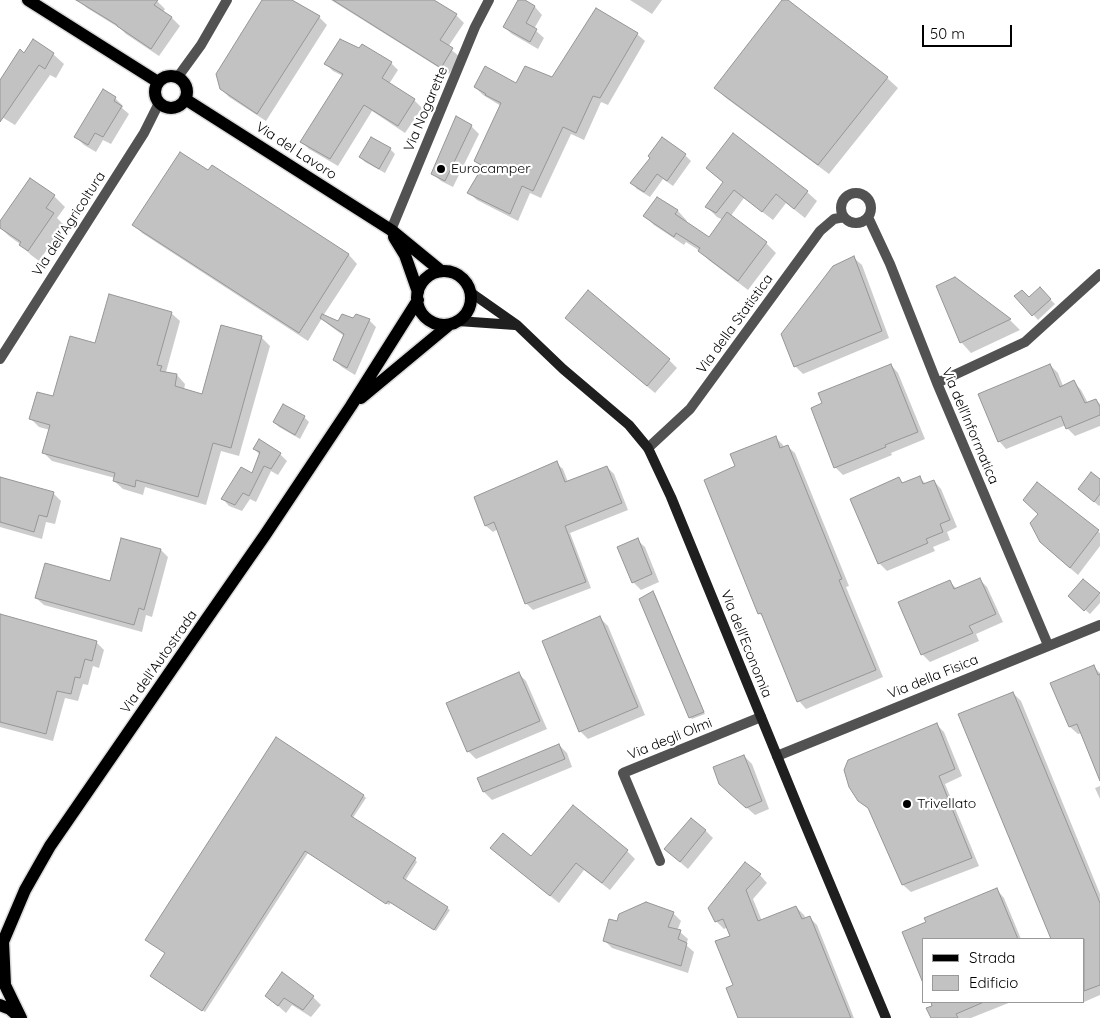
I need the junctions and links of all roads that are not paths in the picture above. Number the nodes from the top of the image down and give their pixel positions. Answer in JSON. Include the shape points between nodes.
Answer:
{"nodes":[{"id":1,"x":28,"y":0,"type":"edge"},
{"id":2,"x":227,"y":0,"type":"edge"},
{"id":3,"x":489,"y":0,"type":"edge"},
{"id":4,"x":178,"y":78,"type":"junction"},
{"id":5,"x":158,"y":82,"type":"junction"},
{"id":6,"x":185,"y":99,"type":"junction"},
{"id":7,"x":159,"y":103,"type":"junction"},
{"id":8,"x":868,"y":216,"type":"junction"},
{"id":9,"x":844,"y":217,"type":"junction"},
{"id":10,"x":391,"y":230,"type":"junction"},
{"id":11,"x":441,"y":271,"type":"junction"},
{"id":12,"x":1100,"y":274,"type":"edge"},
{"id":13,"x":470,"y":292,"type":"junction"},
{"id":14,"x":418,"y":296,"type":"junction"},
{"id":15,"x":454,"y":323,"type":"junction"},
{"id":16,"x":516,"y":325,"type":"junction"},
{"id":17,"x":0,"y":358,"type":"edge"},
{"id":18,"x":937,"y":383,"type":"junction"},
{"id":19,"x":351,"y":406,"type":"junction"},
{"id":20,"x":648,"y":448,"type":"junction"},
{"id":21,"x":1100,"y":625,"type":"edge"},
{"id":22,"x":1048,"y":645,"type":"junction"},
{"id":23,"x":761,"y":718,"type":"junction"},
{"id":24,"x":777,"y":756,"type":"junction"},
{"id":25,"x":660,"y":860,"type":"dead end"},
{"id":26,"x":2,"y":945,"type":"edge"},
{"id":27,"x":0,"y":1005,"type":"edge"},
{"id":28,"x":21,"y":1018,"type":"edge"},
{"id":29,"x":886,"y":1018,"type":"edge"}],
"edges":[{"from":1,"to":5,"type":"main road"},
{"from":2,"to":4,"type":"street"},
{"from":3,"to":10,"type":"street","name":"Via Nogarette"},
{"from":4,"to":5,"type":"main road","via":[[169,76]]},
{"from":4,"to":6,"type":"main road","via":[[186,89]]},
{"from":5,"to":7,"type":"main road","via":[[155,91]]},
{"from":6,"to":7,"type":"main road","via":[[173,108]]},
{"from":6,"to":10,"type":"main road","name":"Via del Lavoro"},
{"from":7,"to":17,"type":"street","name":"Via dell'Agricoltura","via":[[144,133]]},
{"from":8,"to":9,"type":"street","via":[[856,223]]},
{"from":8,"to":9,"type":"street","via":[[871,208],[868,199],[856,192],[844,199],[841,208]]},
{"from":8,"to":18,"type":"street","name":"Via dell'Informatica"},
{"from":9,"to":20,"type":"street","name":"Via della Statistica","via":[[834,219],[820,231],[690,409]]},
{"from":10,"to":11,"type":"main road","name":"Via del Lavoro"},
{"from":10,"to":14,"type":"main road","name":"Via del Lavoro","via":[[405,255]]},
{"from":11,"to":13,"type":"main road","via":[[457,274]]},
{"from":11,"to":14,"type":"main road","name":"Via dell'Autostrada","via":[[426,278]]},
{"from":12,"to":18,"type":"street","via":[[1025,342]]},
{"from":13,"to":15,"type":"main road","name":"Via dell'Autostrada","via":[[471,300],[465,316]]},
{"from":13,"to":16,"type":"main road","name":"Via dell'Economia"},
{"from":14,"to":15,"type":"main road","via":[[420,309],[431,322],[440,325]]},
{"from":14,"to":19,"type":"main road","name":"Via dell'Autostrada"},
{"from":15,"to":16,"type":"main road"},
{"from":15,"to":19,"type":"main road","name":"Via dell'Autostrada"},
{"from":16,"to":20,"type":"main road","name":"Via dell'Economia","via":[[630,426]]},
{"from":18,"to":22,"type":"street","name":"Via dell'Informatica"},
{"from":19,"to":26,"type":"main road","name":"Via dell'Autostrada","via":[[50,846],[24,890]]},
{"from":20,"to":23,"type":"main road","name":"Via dell'Economia"},
{"from":21,"to":22,"type":"street","name":"Via della Fisica"},
{"from":22,"to":24,"type":"street","name":"Via della Fisica"},
{"from":23,"to":24,"type":"main road","name":"Via dell'Economia"},
{"from":23,"to":25,"type":"street","name":"Via degli Olmi","via":[[623,773]]},
{"from":24,"to":29,"type":"main road","name":"Via dell'Economia"},
{"from":26,"to":28,"type":"main road","name":"Via dell'Autostrada","via":[[5,985]]},
{"from":27,"to":28,"type":"main road"}]}
